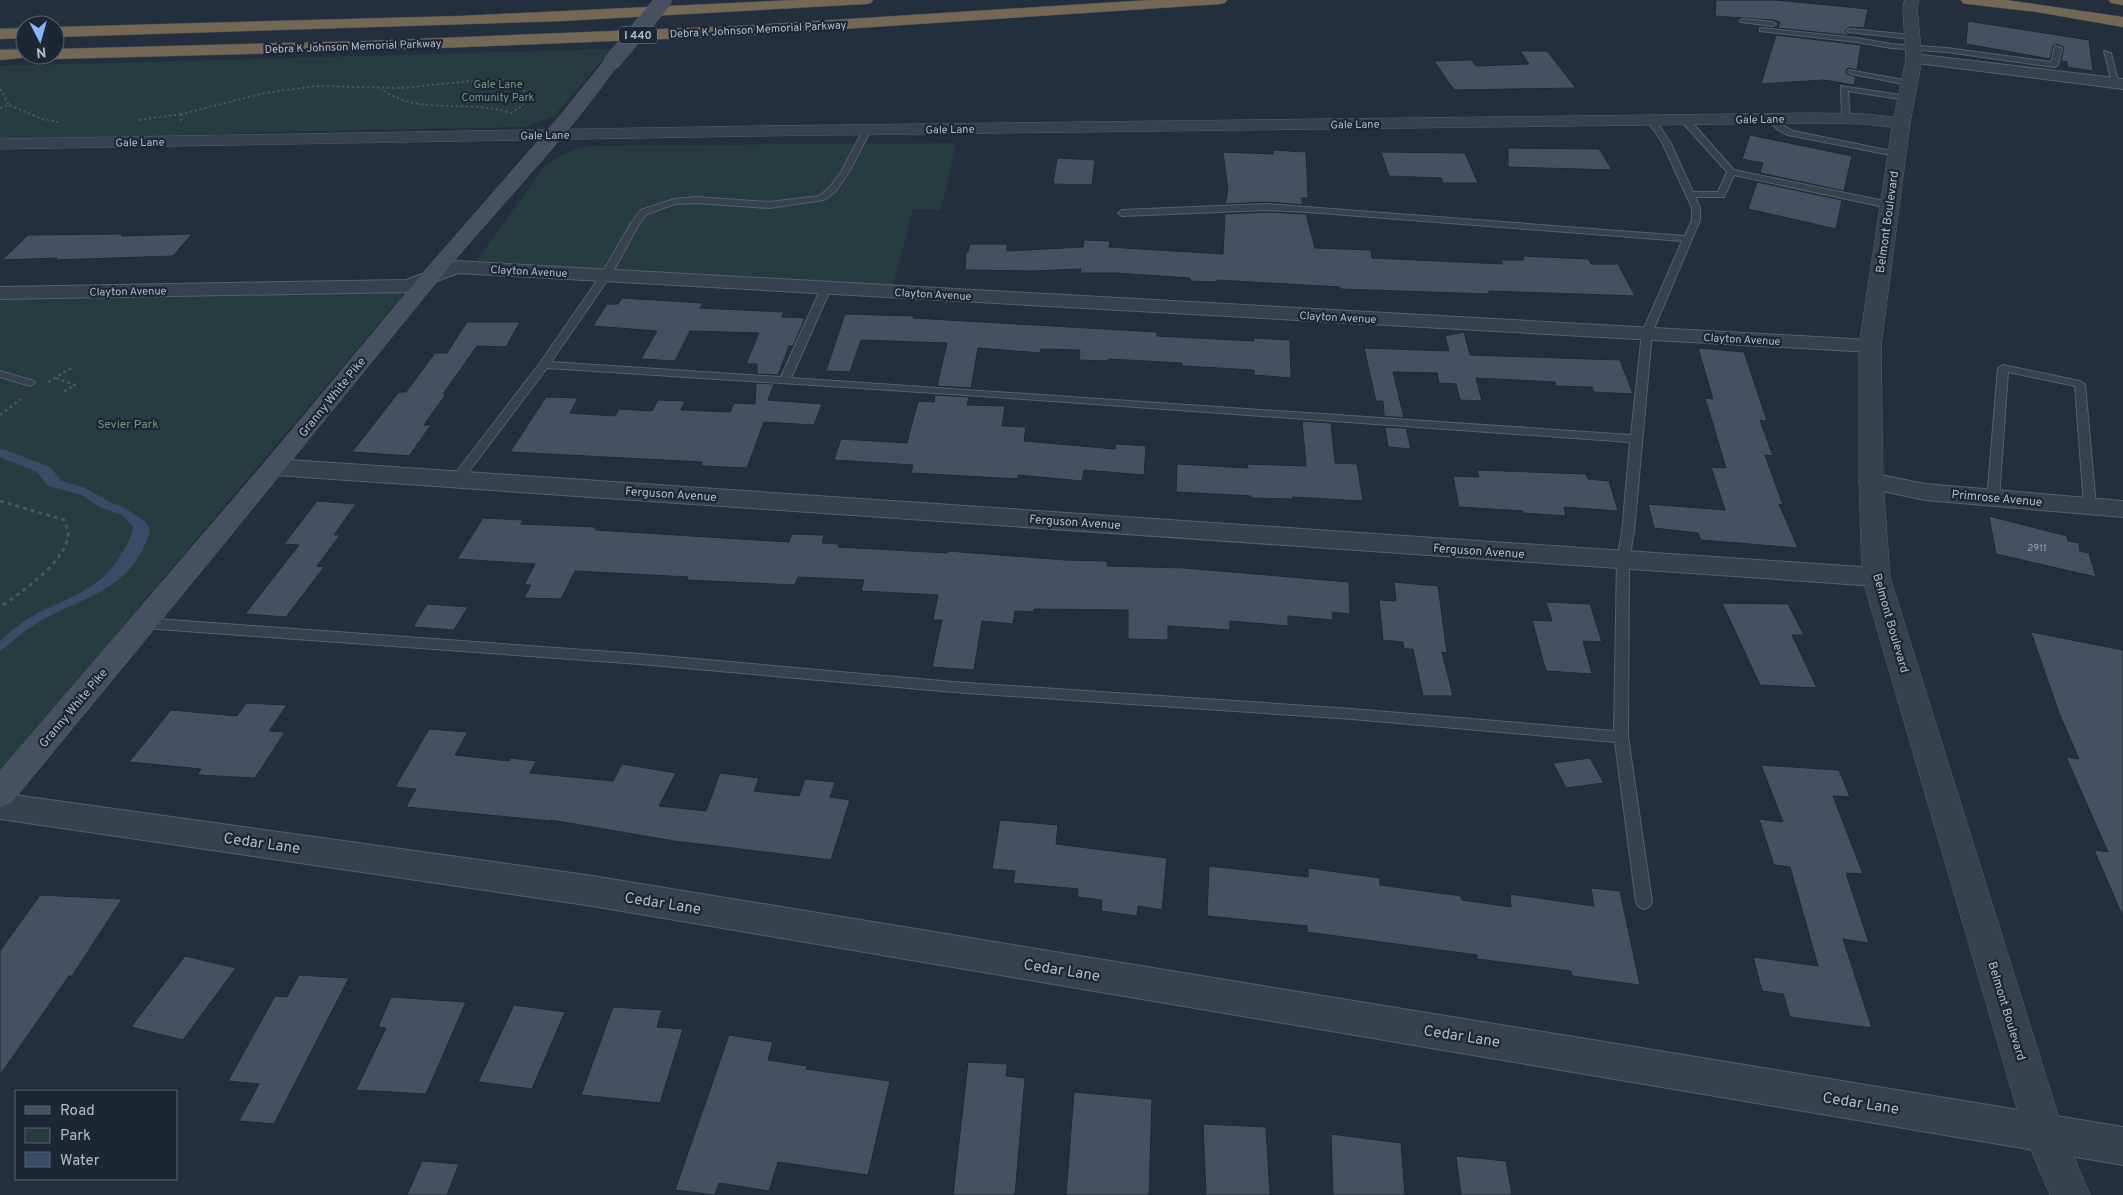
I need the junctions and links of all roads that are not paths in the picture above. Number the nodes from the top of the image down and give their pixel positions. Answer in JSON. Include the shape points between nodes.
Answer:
{"nodes":[{"id":1,"x":664,"y":0,"type":"edge"},
{"id":2,"x":866,"y":0,"type":"edge"},
{"id":3,"x":1220,"y":0,"type":"edge"},
{"id":4,"x":1968,"y":0,"type":"edge"},
{"id":5,"x":2116,"y":0,"type":"edge"},
{"id":6,"x":2123,"y":1,"type":"edge"},
{"id":7,"x":1911,"y":4,"type":"edge"},
{"id":8,"x":1743,"y":21,"type":"dead end"},
{"id":9,"x":2123,"y":22,"type":"edge"},
{"id":10,"x":1762,"y":30,"type":"dead end"},
{"id":11,"x":65,"y":32,"type":"edge"},
{"id":12,"x":15,"y":33,"type":"edge"},
{"id":13,"x":0,"y":34,"type":"edge"},
{"id":14,"x":1913,"y":48,"type":"junction"},
{"id":15,"x":2058,"y":48,"type":"dead end"},
{"id":16,"x":2107,"y":53,"type":"dead end"},
{"id":17,"x":15,"y":54,"type":"edge"},
{"id":18,"x":65,"y":54,"type":"edge"},
{"id":19,"x":0,"y":55,"type":"edge"},
{"id":20,"x":1852,"y":72,"type":"dead end"},
{"id":21,"x":2120,"y":84,"type":"edge"},
{"id":22,"x":1907,"y":91,"type":"junction"},
{"id":23,"x":1846,"y":118,"type":"junction"},
{"id":24,"x":1772,"y":119,"type":"junction"},
{"id":25,"x":1651,"y":120,"type":"junction"},
{"id":26,"x":1686,"y":120,"type":"junction"},
{"id":27,"x":1900,"y":123,"type":"junction"},
{"id":28,"x":867,"y":130,"type":"junction"},
{"id":29,"x":553,"y":135,"type":"junction"},
{"id":30,"x":0,"y":144,"type":"edge"},
{"id":31,"x":1896,"y":154,"type":"junction"},
{"id":32,"x":1731,"y":172,"type":"junction"},
{"id":33,"x":1690,"y":194,"type":"junction"},
{"id":34,"x":1889,"y":205,"type":"junction"},
{"id":35,"x":1122,"y":213,"type":"dead end"},
{"id":36,"x":1687,"y":239,"type":"junction"},
{"id":37,"x":606,"y":275,"type":"junction"},
{"id":38,"x":429,"y":278,"type":"junction"},
{"id":39,"x":826,"y":288,"type":"junction"},
{"id":40,"x":0,"y":293,"type":"edge"},
{"id":41,"x":1648,"y":334,"type":"junction"},
{"id":42,"x":1870,"y":346,"type":"junction"},
{"id":43,"x":544,"y":365,"type":"junction"},
{"id":44,"x":0,"y":374,"type":"edge"},
{"id":45,"x":784,"y":381,"type":"junction"},
{"id":46,"x":30,"y":383,"type":"dead end"},
{"id":47,"x":1636,"y":439,"type":"junction"},
{"id":48,"x":275,"y":467,"type":"junction"},
{"id":49,"x":457,"y":479,"type":"junction"},
{"id":50,"x":1872,"y":481,"type":"junction"},
{"id":51,"x":1993,"y":499,"type":"junction"},
{"id":52,"x":2090,"y":506,"type":"junction"},
{"id":53,"x":2123,"y":509,"type":"edge"},
{"id":54,"x":1623,"y":560,"type":"junction"},
{"id":55,"x":1876,"y":577,"type":"junction"},
{"id":56,"x":144,"y":623,"type":"junction"},
{"id":57,"x":1621,"y":737,"type":"junction"},
{"id":58,"x":0,"y":794,"type":"edge"},
{"id":59,"x":0,"y":806,"type":"edge"},
{"id":60,"x":1644,"y":902,"type":"dead end"},
{"id":61,"x":2044,"y":1134,"type":"junction"},
{"id":62,"x":2123,"y":1146,"type":"edge"},
{"id":63,"x":2070,"y":1195,"type":"edge"}],
"edges":[{"from":1,"to":29,"type":"main road","name":"Granny White Pike","bridge":true},
{"from":2,"to":11,"type":"highway","name":"Debra K Johnson Memorial Parkway","number":"I 440","via":[[436,22]]},
{"from":3,"to":18,"type":"highway","name":"Debra K Johnson Memorial Parkway","number":"I 440","via":[[728,32]]},
{"from":4,"to":9,"type":"highway"},
{"from":5,"to":6,"type":"highway"},
{"from":7,"to":14,"type":"street","name":"Belmont Boulevard"},
{"from":8,"to":14,"type":"lane"},
{"from":10,"to":14,"type":"lane"},
{"from":12,"to":13,"type":"highway"},
{"from":14,"to":15,"type":"lane","via":[[2054,65]]},
{"from":14,"to":21,"type":"street"},
{"from":14,"to":22,"type":"street","name":"Belmont Boulevard"},
{"from":16,"to":21,"type":"lane"},
{"from":17,"to":19,"type":"highway"},
{"from":20,"to":22,"type":"lane"},
{"from":22,"to":23,"type":"lane","via":[[1844,88]]},
{"from":22,"to":27,"type":"street","name":"Belmont Boulevard"},
{"from":23,"to":24,"type":"street","name":"Gale Lane"},
{"from":23,"to":27,"type":"street","name":"Gale Lane"},
{"from":24,"to":26,"type":"street","name":"Gale Lane"},
{"from":24,"to":31,"type":"lane","via":[[1791,133]]},
{"from":25,"to":26,"type":"street","name":"Gale Lane"},
{"from":25,"to":28,"type":"street","name":"Gale Lane"},
{"from":25,"to":33,"type":"lane","via":[[1666,142]]},
{"from":26,"to":32,"type":"lane"},
{"from":27,"to":31,"type":"street","name":"Belmont Boulevard"},
{"from":28,"to":29,"type":"street","name":"Gale Lane"},
{"from":28,"to":37,"type":"lane","via":[[845,172],[832,190],[821,198],[770,205],[696,200],[658,206],[644,212],[635,223]]},
{"from":29,"to":30,"type":"street","name":"Gale Lane"},
{"from":29,"to":38,"type":"main road","name":"Granny White Pike"},
{"from":31,"to":34,"type":"street","name":"Belmont Boulevard"},
{"from":32,"to":33,"type":"lane","via":[[1720,195]]},
{"from":32,"to":34,"type":"lane"},
{"from":33,"to":36,"type":"lane","via":[[1696,208],[1696,220]]},
{"from":34,"to":42,"type":"street","name":"Belmont Boulevard"},
{"from":35,"to":36,"type":"lane","via":[[1307,208]]},
{"from":36,"to":41,"type":"lane"},
{"from":37,"to":38,"type":"street","name":"Clayton Avenue","via":[[456,267]]},
{"from":37,"to":39,"type":"street","name":"Clayton Avenue"},
{"from":37,"to":43,"type":"lane"},
{"from":38,"to":40,"type":"street","name":"Clayton Avenue","via":[[409,286]]},
{"from":38,"to":48,"type":"main road","name":"Granny White Pike"},
{"from":39,"to":41,"type":"street","name":"Clayton Avenue"},
{"from":39,"to":45,"type":"lane"},
{"from":41,"to":42,"type":"street","name":"Clayton Avenue"},
{"from":41,"to":47,"type":"lane"},
{"from":42,"to":50,"type":"street","name":"Belmont Boulevard"},
{"from":43,"to":45,"type":"lane"},
{"from":43,"to":49,"type":"lane"},
{"from":44,"to":46,"type":"lane"},
{"from":45,"to":47,"type":"lane"},
{"from":47,"to":54,"type":"lane"},
{"from":48,"to":49,"type":"street","name":"Ferguson Avenue"},
{"from":48,"to":56,"type":"main road","name":"Granny White Pike"},
{"from":49,"to":54,"type":"street","name":"Ferguson Avenue"},
{"from":50,"to":51,"type":"street","name":"Primrose Avenue","via":[[1925,492]]},
{"from":50,"to":55,"type":"street","name":"Belmont Boulevard"},
{"from":51,"to":52,"type":"street","name":"Primrose Avenue"},
{"from":51,"to":52,"type":"lane","via":[[2003,368],[2080,384]]},
{"from":52,"to":53,"type":"street","name":"Primrose Avenue"},
{"from":54,"to":55,"type":"street","name":"Ferguson Avenue"},
{"from":54,"to":57,"type":"lane"},
{"from":55,"to":61,"type":"street","name":"Belmont Boulevard"},
{"from":56,"to":57,"type":"lane"},
{"from":56,"to":58,"type":"main road","name":"Granny White Pike"},
{"from":57,"to":60,"type":"lane"},
{"from":59,"to":61,"type":"street","name":"Cedar Lane","via":[[586,890]]},
{"from":61,"to":62,"type":"street","name":"Cedar Lane"},
{"from":61,"to":63,"type":"street","name":"Belmont Boulevard"}]}
